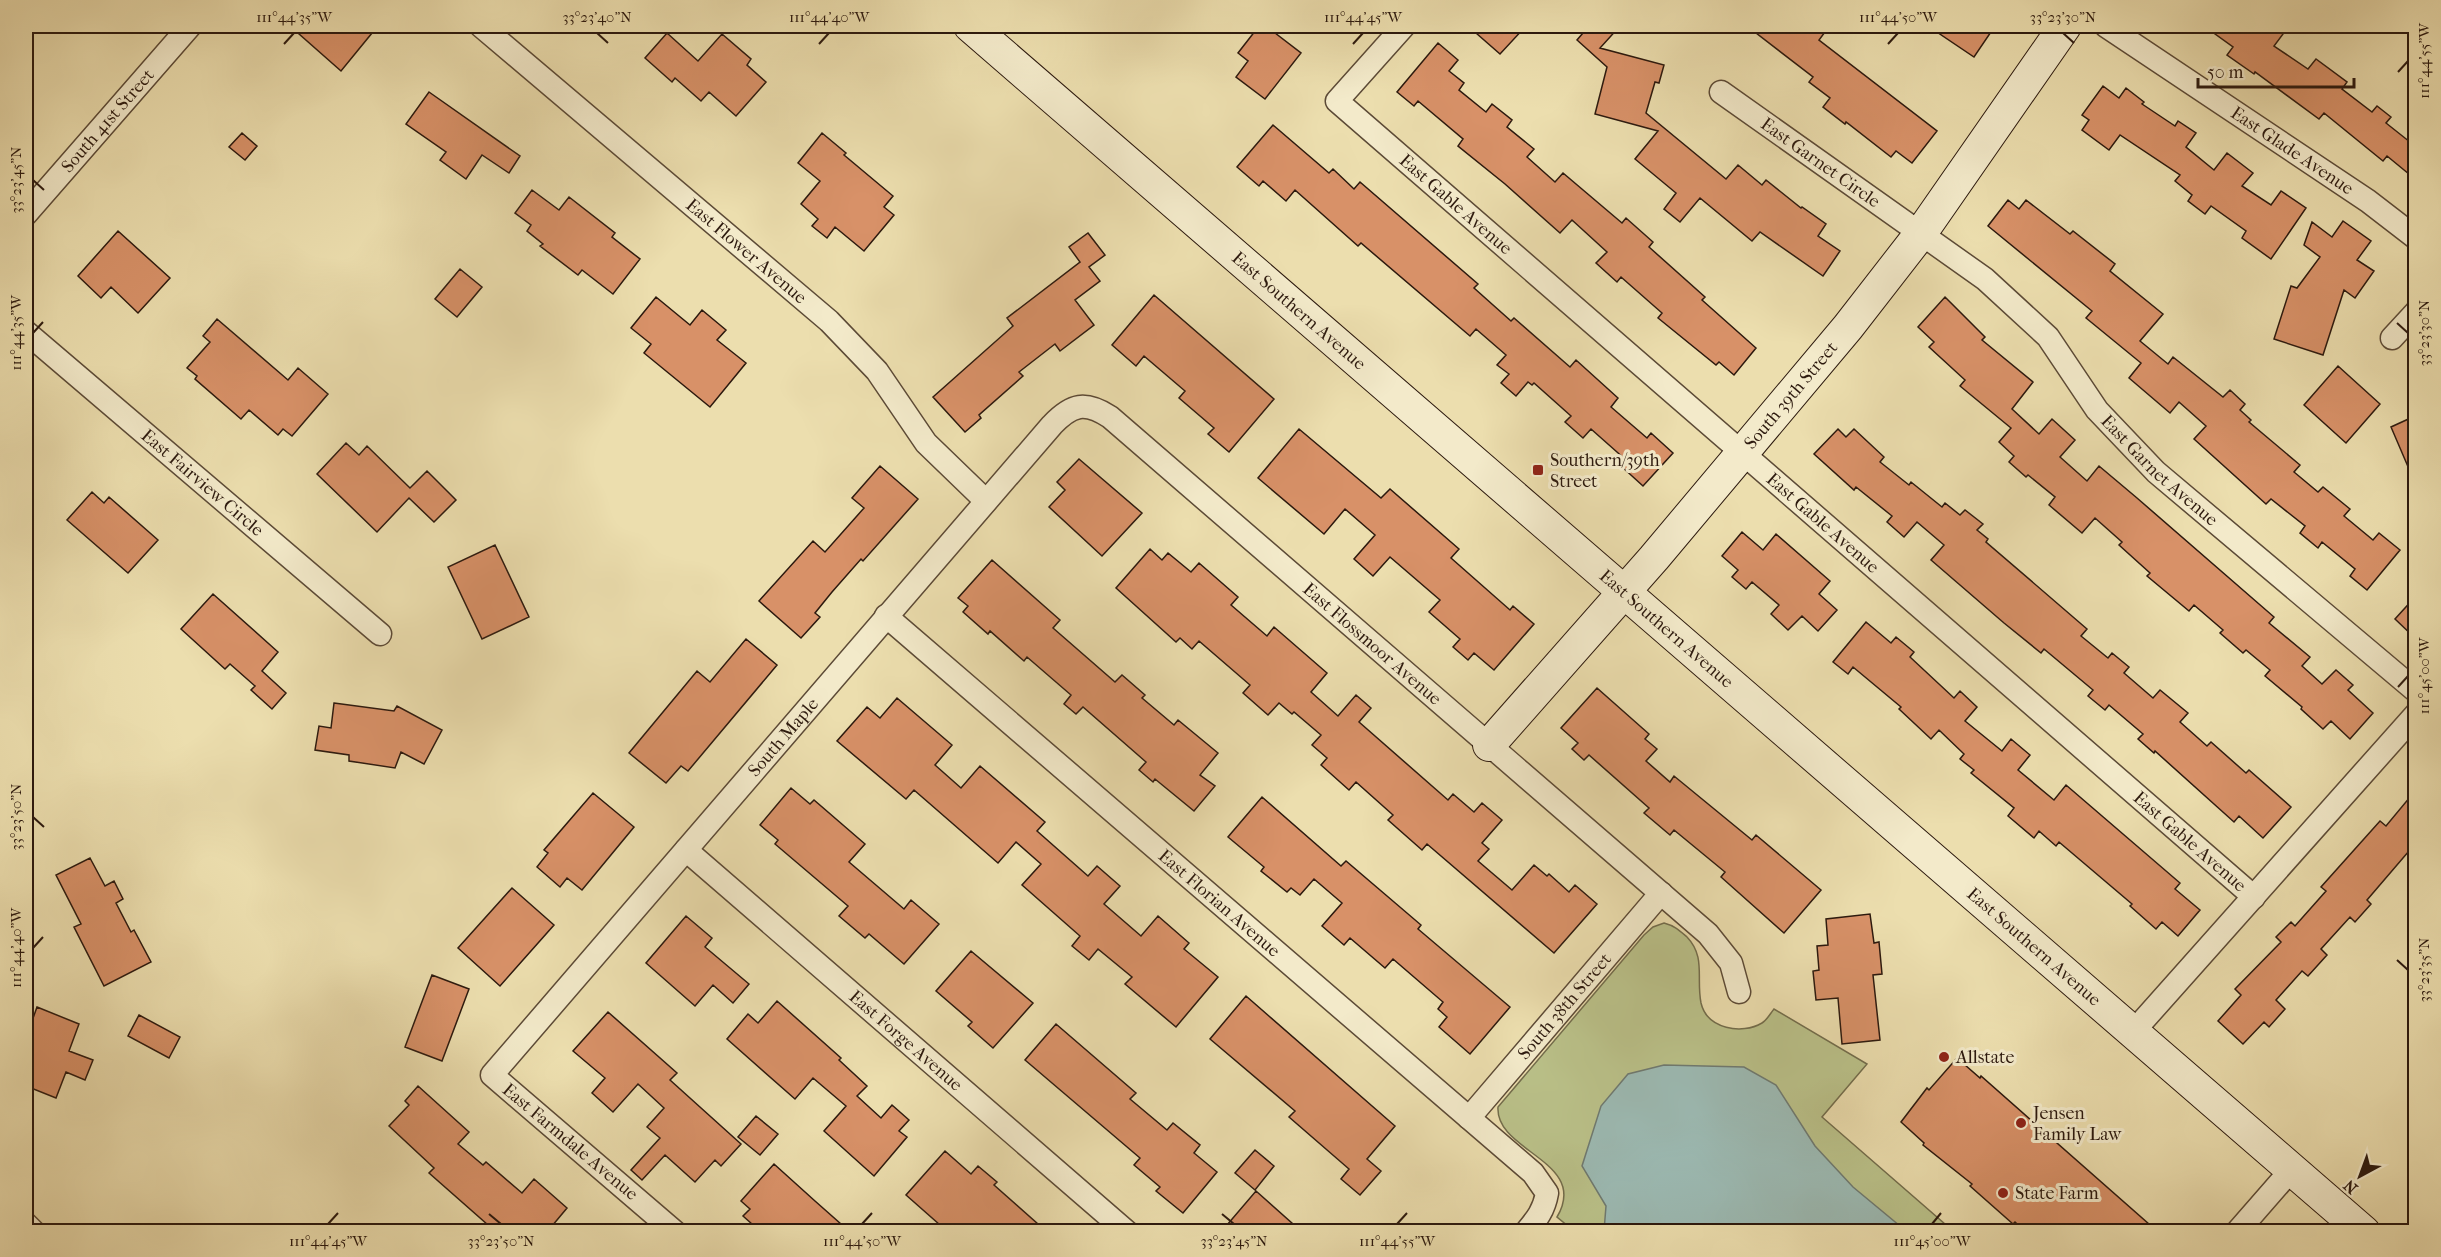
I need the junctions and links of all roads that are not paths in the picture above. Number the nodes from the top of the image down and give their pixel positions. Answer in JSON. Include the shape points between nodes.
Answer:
{"nodes":[{"id":1,"x":190,"y":26,"type":"edge"},
{"id":2,"x":481,"y":26,"type":"edge"},
{"id":3,"x":970,"y":26,"type":"edge"},
{"id":4,"x":1404,"y":26,"type":"edge"},
{"id":5,"x":2065,"y":26,"type":"edge"},
{"id":6,"x":2106,"y":26,"type":"edge"},
{"id":7,"x":1721,"y":92,"type":"dead end"},
{"id":8,"x":26,"y":214,"type":"edge"},
{"id":9,"x":1921,"y":233,"type":"junction"},
{"id":10,"x":2415,"y":238,"type":"edge"},
{"id":11,"x":2415,"y":312,"type":"edge"},
{"id":12,"x":26,"y":332,"type":"edge"},
{"id":13,"x":2392,"y":338,"type":"dead end"},
{"id":14,"x":1078,"y":406,"type":"joint"},
{"id":15,"x":1743,"y":451,"type":"junction"},
{"id":16,"x":986,"y":501,"type":"junction"},
{"id":17,"x":1625,"y":591,"type":"junction"},
{"id":18,"x":886,"y":616,"type":"junction"},
{"id":19,"x":380,"y":634,"type":"dead end"},
{"id":20,"x":2415,"y":691,"type":"edge"},
{"id":21,"x":2415,"y":714,"type":"edge"},
{"id":22,"x":1489,"y":745,"type":"junction"},
{"id":23,"x":686,"y":850,"type":"junction"},
{"id":24,"x":1661,"y":893,"type":"junction"},
{"id":25,"x":2254,"y":897,"type":"junction"},
{"id":26,"x":1739,"y":992,"type":"dead end"},
{"id":27,"x":2133,"y":1032,"type":"junction"},
{"id":28,"x":492,"y":1075,"type":"joint"},
{"id":29,"x":1469,"y":1118,"type":"junction"},
{"id":30,"x":2292,"y":1169,"type":"junction"},
{"id":31,"x":26,"y":1224,"type":"edge"},
{"id":32,"x":34,"y":1232,"type":"edge"},
{"id":33,"x":675,"y":1232,"type":"edge"},
{"id":34,"x":1127,"y":1232,"type":"edge"},
{"id":35,"x":1526,"y":1232,"type":"edge"},
{"id":36,"x":2237,"y":1232,"type":"edge"},
{"id":37,"x":2364,"y":1232,"type":"edge"}],
"edges":[{"from":1,"to":8,"type":"street","name":"South 41st Street"},
{"from":2,"to":16,"type":"street","name":"East Flower Avenue","via":[[829,321],[877,371],[926,442]]},
{"from":3,"to":17,"type":"main road","name":"East Southern Avenue"},
{"from":4,"to":15,"type":"street","name":"East Gable Avenue","via":[[1337,101]]},
{"from":5,"to":9,"type":"main road","name":"South 39th Street"},
{"from":6,"to":10,"type":"street","name":"East Glade Avenue","via":[[2368,201]]},
{"from":7,"to":9,"type":"street","name":"East Garnet Circle"},
{"from":9,"to":15,"type":"main road","name":"South 39th Street"},
{"from":9,"to":20,"type":"street","name":"East Garnet Avenue","via":[[1985,279],[2048,337],[2097,411],[2156,472]]},
{"from":11,"to":13,"type":"street"},
{"from":12,"to":19,"type":"street","name":"East Fairview Circle"},
{"from":14,"to":16,"type":"street","name":"South Maple","via":[[1059,418]]},
{"from":14,"to":22,"type":"street","name":"East Flossmoor Avenue","via":[[1089,406],[1110,417]]},
{"from":15,"to":17,"type":"main road","name":"South 39th Street"},
{"from":15,"to":25,"type":"street","name":"East Gable Avenue"},
{"from":16,"to":18,"type":"street","name":"South Maple"},
{"from":17,"to":22,"type":"main road","name":"South 39th Street"},
{"from":17,"to":27,"type":"main road","name":"East Southern Avenue"},
{"from":18,"to":23,"type":"street","name":"South Maple"},
{"from":18,"to":29,"type":"street","name":"East Florian Avenue"},
{"from":21,"to":25,"type":"street"},
{"from":22,"to":24,"type":"street","name":"East Flossmoor Avenue"},
{"from":23,"to":28,"type":"street","name":"South Maple"},
{"from":23,"to":34,"type":"street","name":"East Forge Avenue"},
{"from":24,"to":26,"type":"street","name":"East Flossmoor Avenue","via":[[1720,948],[1731,963]]},
{"from":24,"to":29,"type":"street","name":"South 38th Street"},
{"from":25,"to":27,"type":"street"},
{"from":27,"to":30,"type":"main road","name":"East Southern Avenue"},
{"from":28,"to":33,"type":"street","name":"East Farmdale Avenue"},
{"from":29,"to":35,"type":"street","name":"East Florian Avenue","via":[[1533,1173],[1547,1193],[1539,1217]]},
{"from":30,"to":36,"type":"street"},
{"from":30,"to":37,"type":"main road","name":"East Southern Avenue"},
{"from":31,"to":32,"type":"street"}]}
